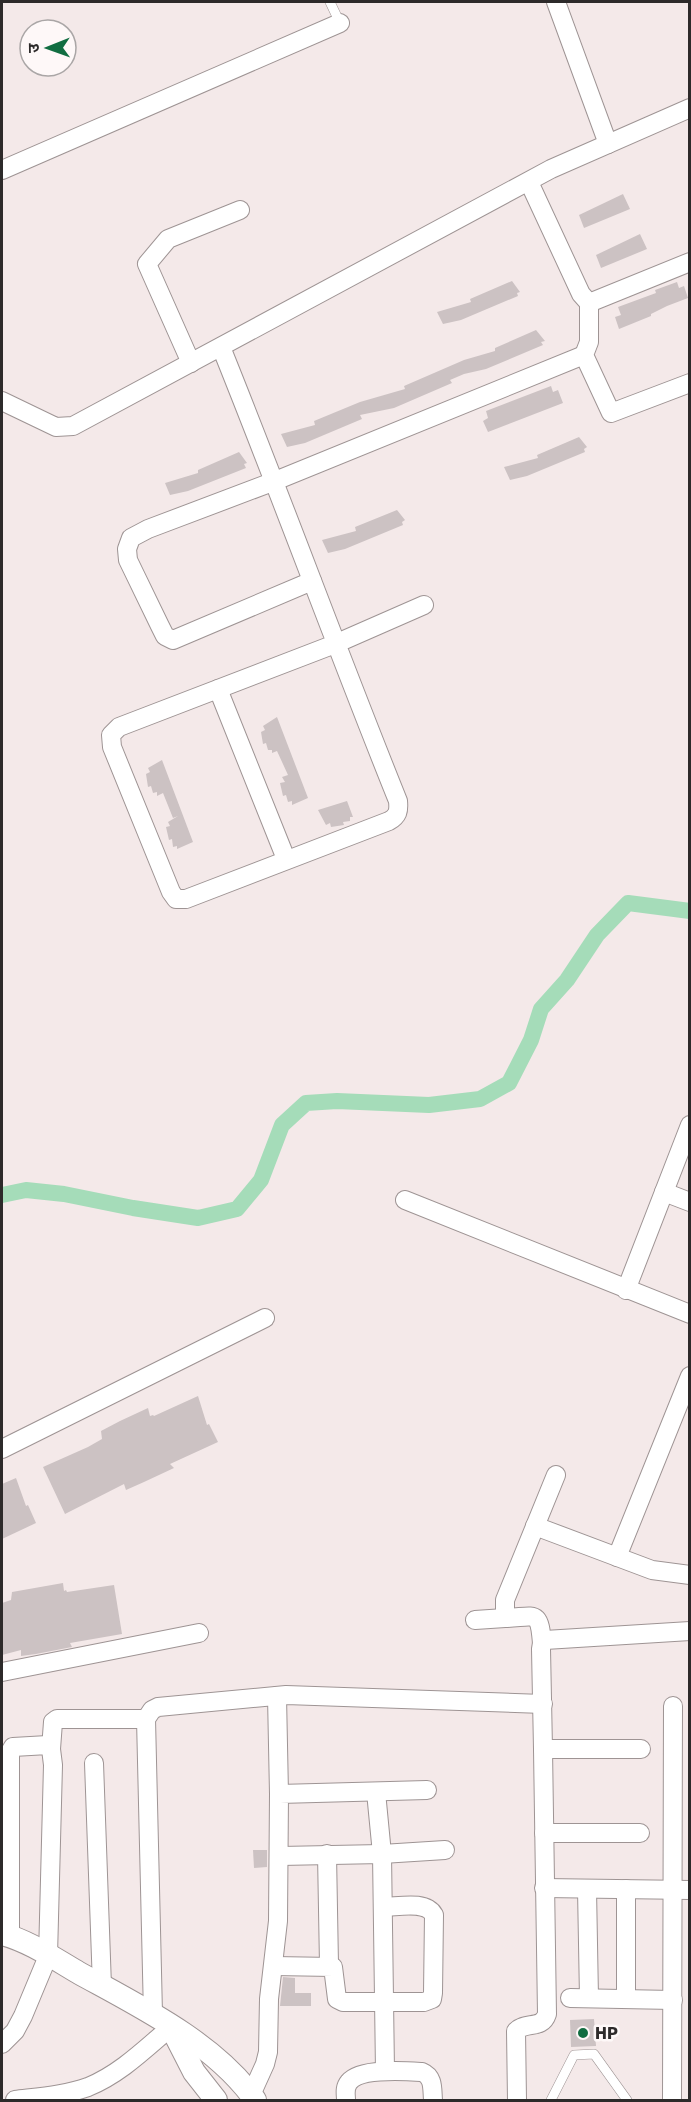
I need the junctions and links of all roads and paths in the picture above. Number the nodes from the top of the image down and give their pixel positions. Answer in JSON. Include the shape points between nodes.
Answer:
{"nodes":[{"id":1,"x":330,"y":2,"type":"edge"},
{"id":2,"x":556,"y":2,"type":"edge"},
{"id":3,"x":340,"y":23,"type":"joint"},
{"id":4,"x":690,"y":108,"type":"edge"},
{"id":5,"x":608,"y":144,"type":"junction"},
{"id":6,"x":2,"y":170,"type":"edge"},
{"id":7,"x":529,"y":182,"type":"junction"},
{"id":8,"x":240,"y":210,"type":"dead end"},
{"id":9,"x":690,"y":262,"type":"edge"},
{"id":10,"x":589,"y":303,"type":"junction"},
{"id":11,"x":221,"y":347,"type":"junction"},
{"id":12,"x":584,"y":355,"type":"junction"},
{"id":13,"x":191,"y":363,"type":"junction"},
{"id":14,"x":690,"y":383,"type":"edge"},
{"id":15,"x":2,"y":401,"type":"edge"},
{"id":16,"x":275,"y":481,"type":"junction"},
{"id":17,"x":312,"y":581,"type":"junction"},
{"id":18,"x":424,"y":604,"type":"dead end"},
{"id":19,"x":335,"y":644,"type":"junction"},
{"id":20,"x":218,"y":689,"type":"junction"},
{"id":21,"x":286,"y":859,"type":"junction"},
{"id":22,"x":690,"y":1125,"type":"edge"},
{"id":23,"x":664,"y":1192,"type":"junction"},
{"id":24,"x":405,"y":1200,"type":"dead end"},
{"id":25,"x":690,"y":1202,"type":"edge"},
{"id":26,"x":626,"y":1290,"type":"junction"},
{"id":27,"x":690,"y":1314,"type":"edge"},
{"id":28,"x":265,"y":1318,"type":"dead end"},
{"id":29,"x":690,"y":1376,"type":"edge"},
{"id":30,"x":2,"y":1449,"type":"edge"},
{"id":31,"x":556,"y":1475,"type":"dead end"},
{"id":32,"x":535,"y":1526,"type":"junction"},
{"id":33,"x":617,"y":1557,"type":"junction"},
{"id":34,"x":690,"y":1575,"type":"edge"},
{"id":35,"x":505,"y":1618,"type":"junction"},
{"id":36,"x":475,"y":1620,"type":"dead end"},
{"id":37,"x":690,"y":1631,"type":"edge"},
{"id":38,"x":199,"y":1633,"type":"dead end"},
{"id":39,"x":542,"y":1643,"type":"junction"},
{"id":40,"x":2,"y":1672,"type":"edge"},
{"id":41,"x":277,"y":1696,"type":"junction"},
{"id":42,"x":543,"y":1704,"type":"junction"},
{"id":43,"x":673,"y":1706,"type":"dead end"},
{"id":44,"x":146,"y":1719,"type":"junction"},
{"id":45,"x":51,"y":1749,"type":"junction"},
{"id":46,"x":543,"y":1749,"type":"junction"},
{"id":47,"x":641,"y":1749,"type":"dead end"},
{"id":48,"x":6,"y":1753,"type":"edge"},
{"id":49,"x":94,"y":1762,"type":"dead end"},
{"id":50,"x":427,"y":1790,"type":"dead end"},
{"id":51,"x":376,"y":1792,"type":"junction"},
{"id":52,"x":279,"y":1794,"type":"junction"},
{"id":53,"x":544,"y":1833,"type":"junction"},
{"id":54,"x":640,"y":1833,"type":"dead end"},
{"id":55,"x":444,"y":1850,"type":"dead end"},
{"id":56,"x":327,"y":1854,"type":"junction"},
{"id":57,"x":382,"y":1854,"type":"junction"},
{"id":58,"x":280,"y":1856,"type":"junction"},
{"id":59,"x":544,"y":1888,"type":"junction"},
{"id":60,"x":587,"y":1888,"type":"junction"},
{"id":61,"x":626,"y":1889,"type":"junction"},
{"id":62,"x":681,"y":1890,"type":"edge"},
{"id":63,"x":383,"y":1907,"type":"junction"},
{"id":64,"x":6,"y":1936,"type":"edge"},
{"id":65,"x":48,"y":1956,"type":"junction"},
{"id":66,"x":329,"y":1965,"type":"junction"},
{"id":67,"x":274,"y":1966,"type":"junction"},
{"id":68,"x":102,"y":1986,"type":"junction"},
{"id":69,"x":570,"y":1998,"type":"dead end"},
{"id":70,"x":589,"y":1998,"type":"junction"},
{"id":71,"x":626,"y":1998,"type":"junction"},
{"id":72,"x":673,"y":2000,"type":"junction"},
{"id":73,"x":384,"y":2004,"type":"junction"},
{"id":74,"x":153,"y":2014,"type":"junction"},
{"id":75,"x":171,"y":2027,"type":"junction"},
{"id":76,"x":2,"y":2044,"type":"edge"},
{"id":77,"x":385,"y":2071,"type":"junction"},
{"id":78,"x":253,"y":2098,"type":"edge"},
{"id":79,"x":15,"y":2100,"type":"edge"},
{"id":80,"x":216,"y":2100,"type":"edge"},
{"id":81,"x":346,"y":2100,"type":"edge"},
{"id":82,"x":433,"y":2100,"type":"edge"},
{"id":83,"x":518,"y":2100,"type":"edge"},
{"id":84,"x":551,"y":2100,"type":"edge"},
{"id":85,"x":627,"y":2100,"type":"edge"},
{"id":86,"x":672,"y":2100,"type":"edge"}],
"edges":[{"from":1,"to":3,"type":"lane"},
{"from":2,"to":5,"type":"street"},
{"from":3,"to":6,"type":"street"},
{"from":4,"to":5,"type":"street"},
{"from":5,"to":7,"type":"street"},
{"from":7,"to":10,"type":"street","via":[[581,294]]},
{"from":7,"to":11,"type":"street"},
{"from":8,"to":13,"type":"street","via":[[168,239],[147,264]]},
{"from":9,"to":10,"type":"street"},
{"from":10,"to":12,"type":"street"},
{"from":11,"to":13,"type":"street"},
{"from":11,"to":16,"type":"street"},
{"from":12,"to":14,"type":"street","via":[[611,413]]},
{"from":12,"to":16,"type":"street"},
{"from":13,"to":15,"type":"street","via":[[73,426],[56,427]]},
{"from":16,"to":17,"type":"street"},
{"from":16,"to":17,"type":"street","via":[[132,537],[128,560],[165,636],[173,640]]},
{"from":17,"to":19,"type":"street"},
{"from":18,"to":19,"type":"street"},
{"from":19,"to":20,"type":"street"},
{"from":19,"to":21,"type":"street","via":[[399,811],[389,821]]},
{"from":20,"to":21,"type":"street"},
{"from":20,"to":21,"type":"street","via":[[119,727],[111,735],[112,747],[162,872],[176,898],[186,899]]},
{"from":22,"to":23,"type":"street"},
{"from":23,"to":25,"type":"street"},
{"from":23,"to":26,"type":"street"},
{"from":24,"to":26,"type":"street"},
{"from":26,"to":27,"type":"street"},
{"from":28,"to":30,"type":"street"},
{"from":29,"to":33,"type":"street"},
{"from":31,"to":32,"type":"street"},
{"from":32,"to":33,"type":"street"},
{"from":32,"to":35,"type":"street","via":[[505,1600]]},
{"from":33,"to":34,"type":"street","via":[[652,1570]]},
{"from":35,"to":36,"type":"street"},
{"from":35,"to":39,"type":"street","via":[[537,1618]]},
{"from":37,"to":39,"type":"street","via":[[551,1638]]},
{"from":38,"to":40,"type":"street"},
{"from":39,"to":42,"type":"street"},
{"from":41,"to":42,"type":"street"},
{"from":41,"to":44,"type":"street","via":[[158,1707]]},
{"from":41,"to":52,"type":"street"},
{"from":42,"to":46,"type":"street"},
{"from":43,"to":62,"type":"street"},
{"from":44,"to":45,"type":"street","via":[[57,1719],[53,1722]]},
{"from":44,"to":74,"type":"street"},
{"from":45,"to":48,"type":"street","via":[[48,1745],[19,1745]]},
{"from":45,"to":65,"type":"street"},
{"from":46,"to":47,"type":"street"},
{"from":46,"to":53,"type":"street"},
{"from":48,"to":64,"type":"street"},
{"from":49,"to":68,"type":"street"},
{"from":50,"to":51,"type":"street"},
{"from":51,"to":52,"type":"street"},
{"from":51,"to":57,"type":"street"},
{"from":52,"to":58,"type":"street"},
{"from":53,"to":54,"type":"street"},
{"from":53,"to":59,"type":"street"},
{"from":55,"to":57,"type":"street"},
{"from":56,"to":57,"type":"street"},
{"from":56,"to":58,"type":"street"},
{"from":56,"to":66,"type":"street"},
{"from":57,"to":63,"type":"street"},
{"from":58,"to":67,"type":"street"},
{"from":59,"to":60,"type":"street"},
{"from":59,"to":83,"type":"street","via":[[547,2014],[541,2024],[516,2031]]},
{"from":60,"to":61,"type":"street"},
{"from":60,"to":70,"type":"street"},
{"from":61,"to":62,"type":"street"},
{"from":61,"to":71,"type":"street"},
{"from":62,"to":72,"type":"street"},
{"from":63,"to":73,"type":"street"},
{"from":63,"to":73,"type":"street","via":[[423,1906],[434,1915],[432,1999]]},
{"from":64,"to":65,"type":"street"},
{"from":65,"to":68,"type":"street"},
{"from":65,"to":76,"type":"street","via":[[23,2016]]},
{"from":66,"to":67,"type":"street"},
{"from":66,"to":73,"type":"street","via":[[333,1967],[337,1999]]},
{"from":67,"to":78,"type":"street","via":[[268,2052]]},
{"from":68,"to":74,"type":"street"},
{"from":69,"to":70,"type":"street"},
{"from":70,"to":71,"type":"street"},
{"from":71,"to":72,"type":"street"},
{"from":72,"to":86,"type":"street"},
{"from":73,"to":77,"type":"street"},
{"from":74,"to":75,"type":"street"},
{"from":75,"to":78,"type":"street","via":[[210,2052]]},
{"from":75,"to":79,"type":"street","via":[[138,2056],[98,2082]]},
{"from":75,"to":80,"type":"street","via":[[194,2072]]},
{"from":77,"to":81,"type":"street","via":[[355,2077],[345,2089]]},
{"from":77,"to":82,"type":"street","via":[[427,2074]]},
{"from":84,"to":85,"type":"lane","via":[[574,2055],[594,2054]]}]}
